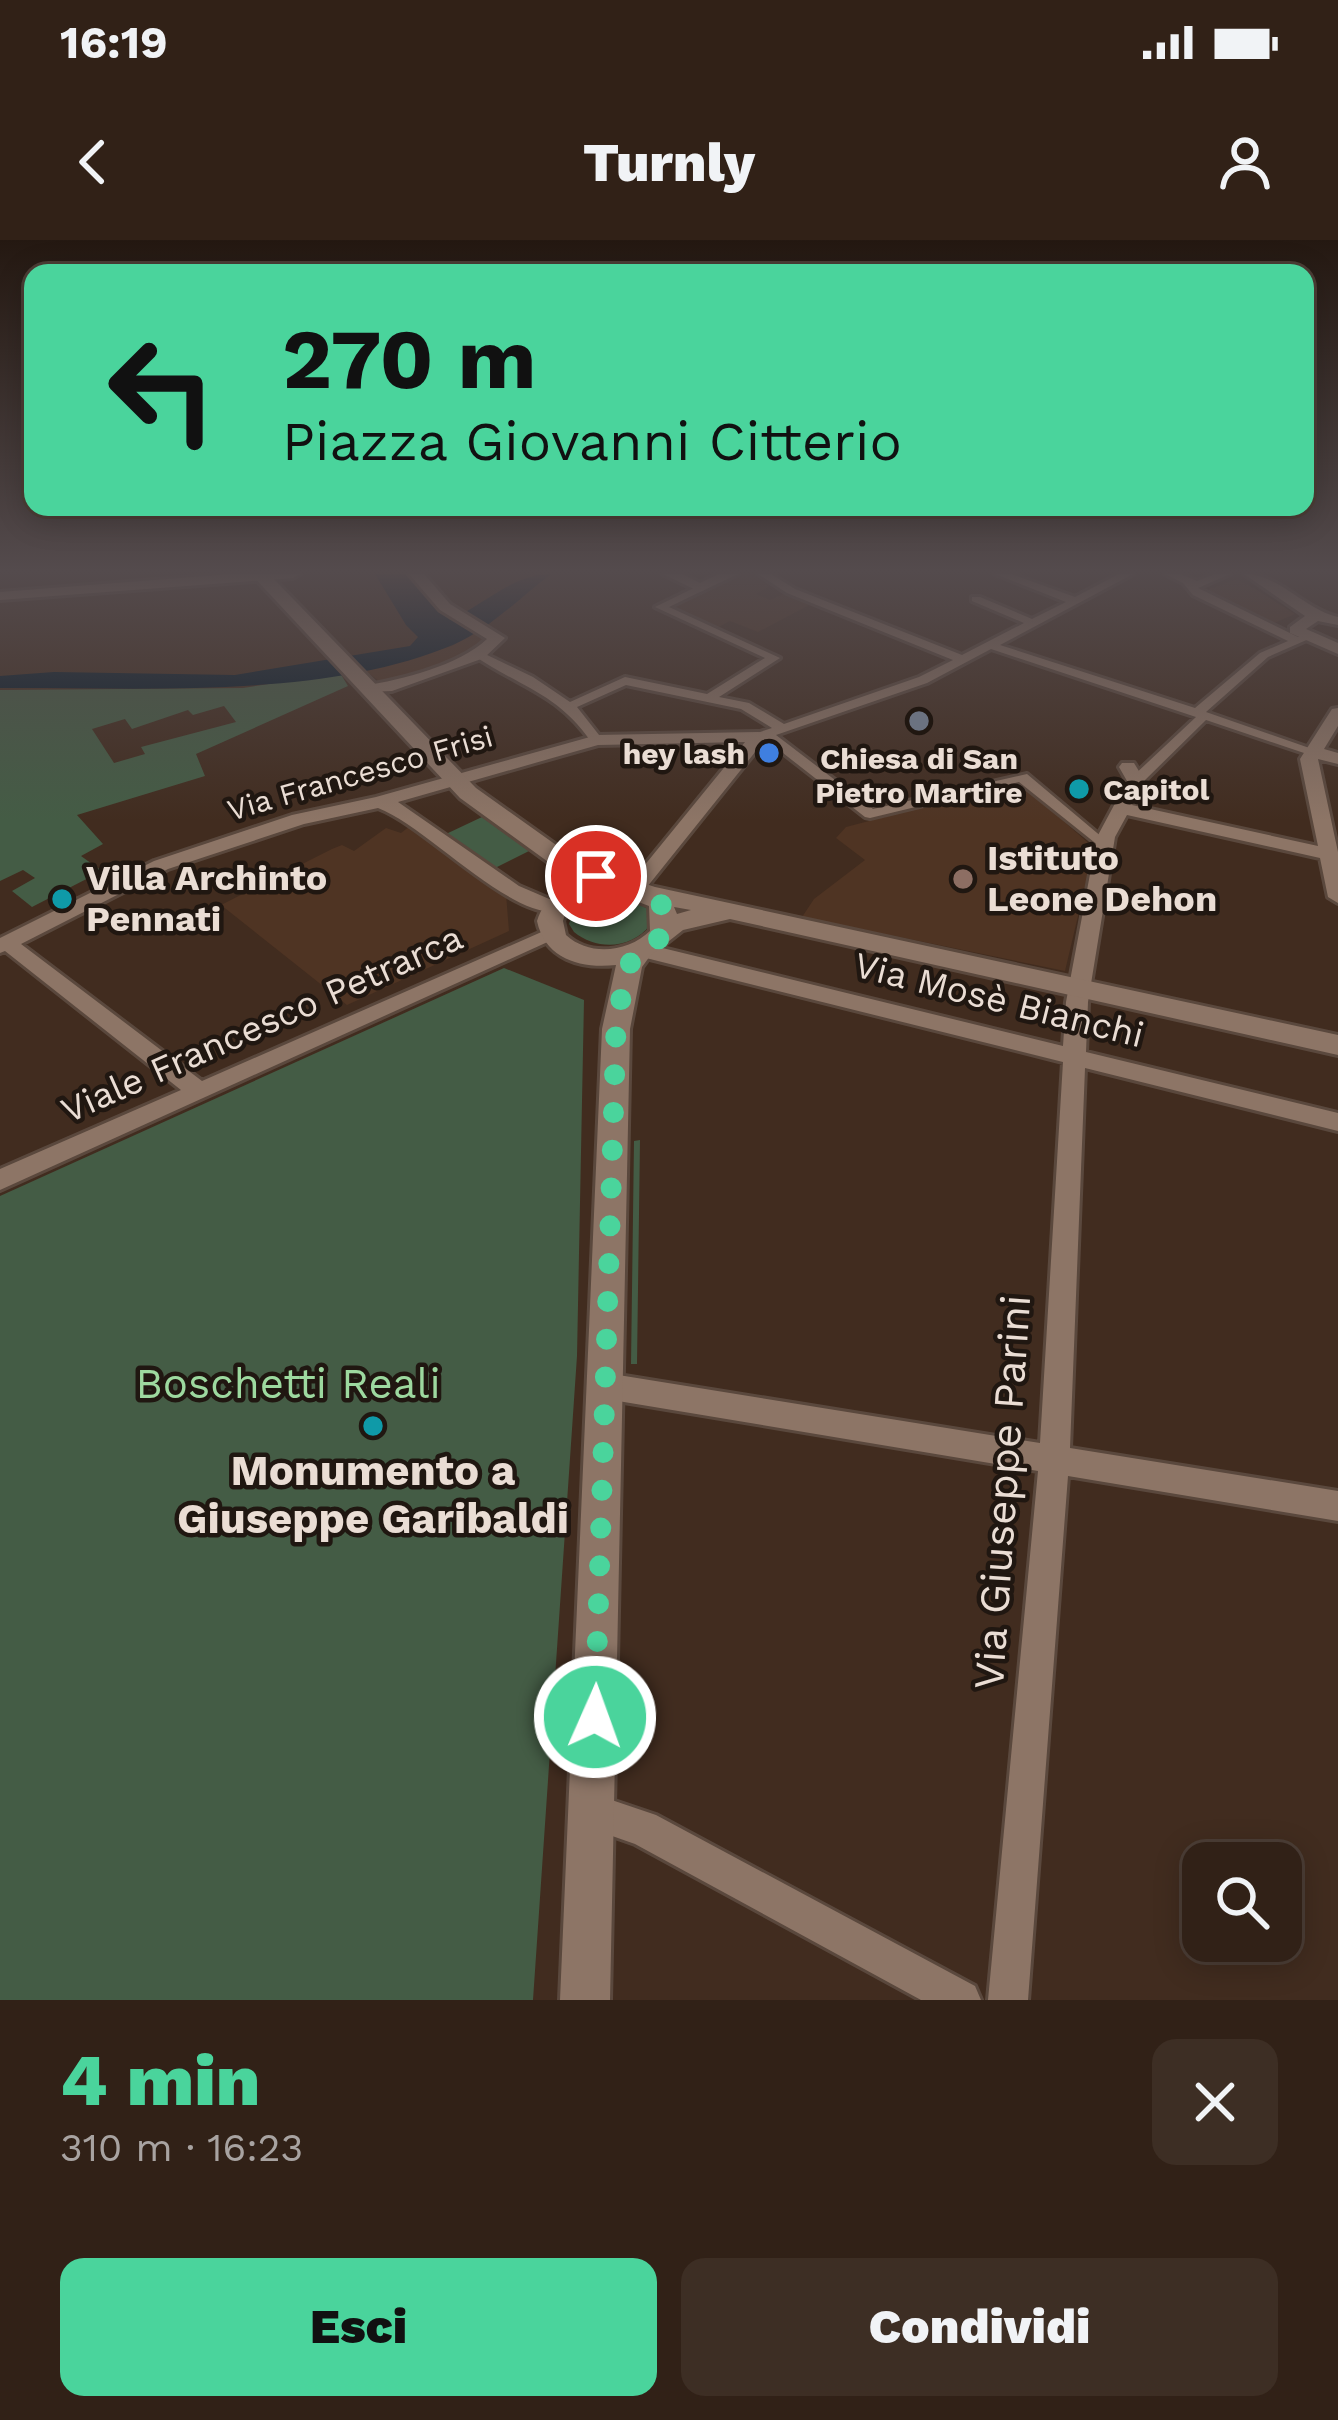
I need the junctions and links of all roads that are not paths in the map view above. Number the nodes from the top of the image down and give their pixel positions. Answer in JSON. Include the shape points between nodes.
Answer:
{"nodes":[{"id":1,"x":337,"y":656,"type":"edge"},
{"id":2,"x":475,"y":656,"type":"edge"},
{"id":3,"x":480,"y":656,"type":"edge"},
{"id":4,"x":770,"y":656,"type":"edge"},
{"id":5,"x":957,"y":656,"type":"edge"},
{"id":6,"x":966,"y":656,"type":"edge"},
{"id":7,"x":1023,"y":656,"type":"edge"},
{"id":8,"x":1263,"y":656,"type":"edge"},
{"id":9,"x":962,"y":658,"type":"junction"},
{"id":10,"x":1236,"y":679,"type":"junction"},
{"id":11,"x":1254,"y":686,"type":"dead end"},
{"id":12,"x":370,"y":689,"type":"junction"},
{"id":13,"x":713,"y":695,"type":"junction"},
{"id":14,"x":570,"y":706,"type":"junction"},
{"id":15,"x":1338,"y":713,"type":"edge"},
{"id":16,"x":1200,"y":714,"type":"junction"},
{"id":17,"x":783,"y":729,"type":"junction"},
{"id":18,"x":762,"y":736,"type":"junction"},
{"id":19,"x":597,"y":740,"type":"junction"},
{"id":20,"x":1312,"y":751,"type":"junction"},
{"id":21,"x":1338,"y":759,"type":"edge"},
{"id":22,"x":1132,"y":774,"type":"joint"},
{"id":23,"x":456,"y":776,"type":"junction"},
{"id":24,"x":379,"y":802,"type":"junction"},
{"id":25,"x":1121,"y":808,"type":"junction"},
{"id":26,"x":1104,"y":846,"type":"junction"},
{"id":27,"x":1327,"y":854,"type":"junction"},
{"id":28,"x":571,"y":867,"type":"junction"},
{"id":29,"x":638,"y":890,"type":"junction"},
{"id":30,"x":1338,"y":897,"type":"edge"},
{"id":31,"x":557,"y":914,"type":"junction"},
{"id":32,"x":737,"y":914,"type":"junction"},
{"id":33,"x":663,"y":932,"type":"junction"},
{"id":34,"x":3,"y":944,"type":"edge"},
{"id":35,"x":641,"y":951,"type":"junction"},
{"id":36,"x":584,"y":955,"type":"junction"},
{"id":37,"x":1078,"y":989,"type":"junction"},
{"id":38,"x":616,"y":1029,"type":"junction"},
{"id":39,"x":1338,"y":1045,"type":"edge"},
{"id":40,"x":1072,"y":1055,"type":"junction"},
{"id":41,"x":199,"y":1091,"type":"junction"},
{"id":42,"x":1338,"y":1122,"type":"edge"},
{"id":43,"x":0,"y":1180,"type":"edge"},
{"id":44,"x":606,"y":1386,"type":"junction"},
{"id":45,"x":1054,"y":1458,"type":"junction"},
{"id":46,"x":1338,"y":1506,"type":"edge"},
{"id":47,"x":591,"y":1811,"type":"junction"},
{"id":48,"x":585,"y":2000,"type":"edge"},
{"id":49,"x":961,"y":2000,"type":"edge"},
{"id":50,"x":1008,"y":2000,"type":"edge"}],
"edges":[{"from":1,"to":12,"type":"street"},
{"from":2,"to":12,"type":"street"},
{"from":3,"to":14,"type":"street"},
{"from":4,"to":13,"type":"street"},
{"from":5,"to":9,"type":"street"},
{"from":6,"to":9,"type":"street"},
{"from":7,"to":16,"type":"street"},
{"from":8,"to":10,"type":"street"},
{"from":9,"to":17,"type":"street","via":[[896,691]]},
{"from":10,"to":11,"type":"street"},
{"from":10,"to":16,"type":"street"},
{"from":12,"to":23,"type":"street"},
{"from":13,"to":14,"type":"street","via":[[625,681]]},
{"from":13,"to":17,"type":"street"},
{"from":14,"to":19,"type":"street"},
{"from":15,"to":20,"type":"street"},
{"from":16,"to":20,"type":"street"},
{"from":16,"to":22,"type":"street"},
{"from":17,"to":18,"type":"street"},
{"from":18,"to":19,"type":"street","name":"Via Francesco Frisi"},
{"from":18,"to":26,"type":"street","via":[[870,814],[1022,777]]},
{"from":18,"to":29,"type":"street"},
{"from":19,"to":23,"type":"street","name":"Via Francesco Frisi"},
{"from":20,"to":21,"type":"street"},
{"from":20,"to":27,"type":"street"},
{"from":22,"to":25,"type":"street","name":"Via Giuseppe Parini"},
{"from":23,"to":24,"type":"street","name":"Via Francesco Frisi"},
{"from":23,"to":28,"type":"street"},
{"from":24,"to":31,"type":"street"},
{"from":24,"to":34,"type":"street","name":"Via Francesco Frisi","via":[[298,819],[161,865]]},
{"from":25,"to":26,"type":"street","name":"Via Giuseppe Parini"},
{"from":25,"to":27,"type":"street"},
{"from":26,"to":37,"type":"street","name":"Via Giuseppe Parini"},
{"from":27,"to":30,"type":"street"},
{"from":28,"to":29,"type":"street"},
{"from":28,"to":31,"type":"street"},
{"from":29,"to":31,"type":"street","via":[[595,886]]},
{"from":29,"to":32,"type":"street"},
{"from":29,"to":33,"type":"street","via":[[664,911]]},
{"from":31,"to":36,"type":"street","via":[[564,946]]},
{"from":31,"to":41,"type":"street","name":"Viale Francesco Petrarca"},
{"from":32,"to":33,"type":"street","via":[[692,918]]},
{"from":32,"to":37,"type":"street"},
{"from":33,"to":35,"type":"street"},
{"from":34,"to":41,"type":"street"},
{"from":35,"to":36,"type":"street"},
{"from":35,"to":38,"type":"street","via":[[629,966]]},
{"from":35,"to":40,"type":"street","name":"Via Mosè Bianchi"},
{"from":36,"to":38,"type":"street","via":[[605,975]]},
{"from":37,"to":39,"type":"street"},
{"from":37,"to":40,"type":"street","name":"Via Giuseppe Parini"},
{"from":38,"to":44,"type":"street"},
{"from":40,"to":42,"type":"street","name":"Via Mosè Bianchi"},
{"from":40,"to":45,"type":"street","name":"Via Giuseppe Parini"},
{"from":41,"to":43,"type":"street","name":"Viale Francesco Petrarca"},
{"from":44,"to":45,"type":"street"},
{"from":44,"to":47,"type":"street"},
{"from":45,"to":46,"type":"street"},
{"from":45,"to":50,"type":"street","name":"Via Giuseppe Parini"},
{"from":47,"to":48,"type":"street"},
{"from":47,"to":49,"type":"street","via":[[643,1828]]}]}
